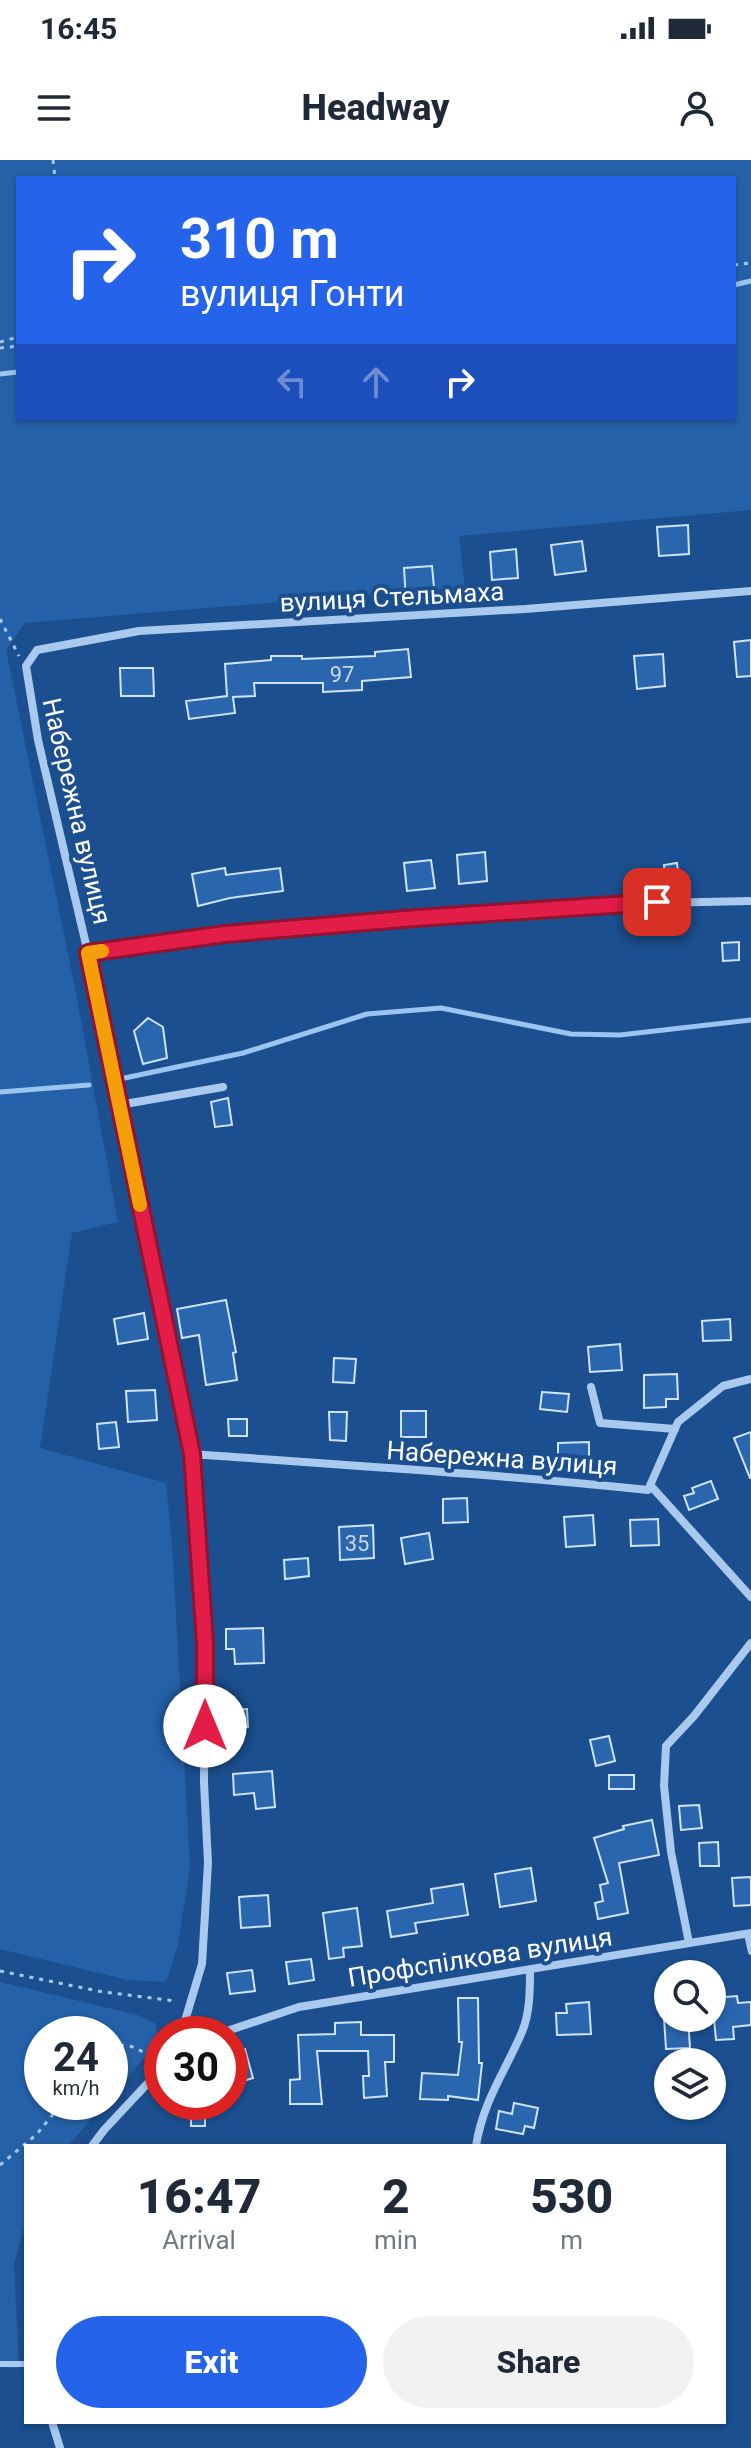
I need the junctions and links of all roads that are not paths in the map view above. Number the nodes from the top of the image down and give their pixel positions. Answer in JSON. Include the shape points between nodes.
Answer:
{"nodes":[{"id":1,"x":751,"y":591,"type":"edge"},
{"id":2,"x":37,"y":650,"type":"joint"},
{"id":3,"x":751,"y":901,"type":"edge"},
{"id":4,"x":88,"y":953,"type":"junction"},
{"id":5,"x":223,"y":1087,"type":"dead end"},
{"id":6,"x":119,"y":1105,"type":"junction"},
{"id":7,"x":751,"y":1379,"type":"edge"},
{"id":8,"x":591,"y":1387,"type":"dead end"},
{"id":9,"x":675,"y":1429,"type":"junction"},
{"id":10,"x":192,"y":1454,"type":"junction"},
{"id":11,"x":651,"y":1486,"type":"junction"},
{"id":12,"x":751,"y":1597,"type":"edge"},
{"id":13,"x":751,"y":1643,"type":"edge"},
{"id":14,"x":749,"y":1934,"type":"edge"},
{"id":15,"x":689,"y":1943,"type":"junction"},
{"id":16,"x":751,"y":1952,"type":"edge"},
{"id":17,"x":530,"y":1970,"type":"junction"},
{"id":18,"x":187,"y":2016,"type":"edge"},
{"id":19,"x":248,"y":2024,"type":"edge"},
{"id":20,"x":144,"y":2087,"type":"edge"},
{"id":21,"x":94,"y":2144,"type":"edge"},
{"id":22,"x":476,"y":2144,"type":"edge"},
{"id":23,"x":0,"y":2364,"type":"edge"},
{"id":24,"x":24,"y":2364,"type":"edge"},
{"id":25,"x":53,"y":2424,"type":"edge"},
{"id":26,"x":60,"y":2448,"type":"edge"}],
"edges":[{"from":1,"to":2,"type":"street","name":"вулиця Стельмаха","via":[[139,631]]},
{"from":2,"to":4,"type":"street","name":"Набережна вулиця","via":[[26,666],[38,740]]},
{"from":3,"to":4,"type":"street","via":[[625,903],[416,918],[225,934]]},
{"from":4,"to":6,"type":"street","name":"Набережна вулиця"},
{"from":5,"to":6,"type":"street"},
{"from":6,"to":10,"type":"street","name":"Набережна вулиця"},
{"from":7,"to":9,"type":"street","name":"Набережна вулиця","via":[[723,1386]]},
{"from":8,"to":9,"type":"street","via":[[600,1423]]},
{"from":9,"to":11,"type":"street","name":"Набережна вулиця"},
{"from":10,"to":11,"type":"street","name":"Набережна вулиця","via":[[648,1490]]},
{"from":10,"to":18,"type":"street","name":"Набережна вулиця","via":[[205,1643],[208,1863],[202,1964]]},
{"from":11,"to":12,"type":"street"},
{"from":13,"to":15,"type":"street","via":[[666,1746],[668,1826]]},
{"from":14,"to":15,"type":"street","name":"Профспілкова вулиця"},
{"from":14,"to":16,"type":"lane"},
{"from":15,"to":17,"type":"street","name":"Профспілкова вулиця"},
{"from":17,"to":19,"type":"street","name":"Профспілкова вулиця","via":[[299,2007]]},
{"from":17,"to":22,"type":"street","via":[[523,2030],[490,2093]]},
{"from":20,"to":21,"type":"street"},
{"from":23,"to":24,"type":"lane"},
{"from":25,"to":26,"type":"street"}]}
